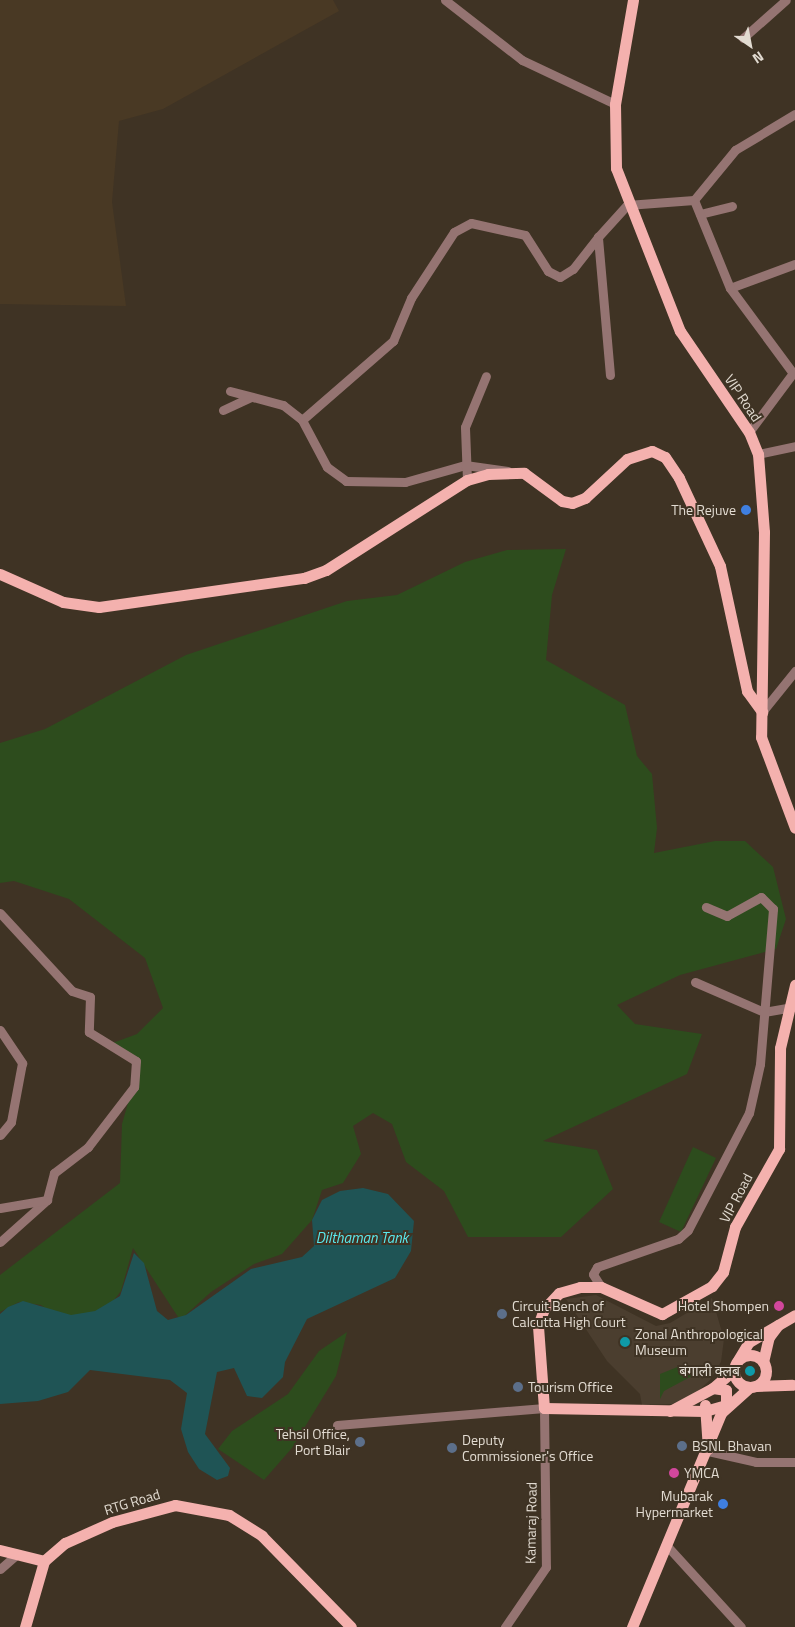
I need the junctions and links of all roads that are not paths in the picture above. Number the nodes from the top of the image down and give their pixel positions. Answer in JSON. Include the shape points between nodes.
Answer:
{"nodes":[{"id":1,"x":445,"y":0,"type":"edge"},
{"id":2,"x":633,"y":0,"type":"edge"},
{"id":3,"x":787,"y":0,"type":"edge"},
{"id":4,"x":795,"y":6,"type":"edge"},
{"id":5,"x":743,"y":38,"type":"dead end"},
{"id":6,"x":615,"y":104,"type":"junction"},
{"id":7,"x":795,"y":114,"type":"edge"},
{"id":8,"x":694,"y":200,"type":"junction"},
{"id":9,"x":627,"y":205,"type":"junction"},
{"id":10,"x":732,"y":206,"type":"dead end"},
{"id":11,"x":700,"y":214,"type":"junction"},
{"id":12,"x":598,"y":237,"type":"junction"},
{"id":13,"x":795,"y":264,"type":"edge"},
{"id":14,"x":730,"y":288,"type":"junction"},
{"id":15,"x":794,"y":372,"type":"edge"},
{"id":16,"x":610,"y":375,"type":"dead end"},
{"id":17,"x":486,"y":376,"type":"dead end"},
{"id":18,"x":230,"y":391,"type":"dead end"},
{"id":19,"x":250,"y":396,"type":"junction"},
{"id":20,"x":223,"y":410,"type":"dead end"},
{"id":21,"x":302,"y":420,"type":"junction"},
{"id":22,"x":749,"y":432,"type":"junction"},
{"id":23,"x":795,"y":446,"type":"edge"},
{"id":24,"x":758,"y":454,"type":"junction"},
{"id":25,"x":465,"y":465,"type":"junction"},
{"id":26,"x":512,"y":472,"type":"junction"},
{"id":27,"x":467,"y":480,"type":"junction"},
{"id":28,"x":0,"y":574,"type":"edge"},
{"id":29,"x":795,"y":671,"type":"edge"},
{"id":30,"x":762,"y":712,"type":"junction"},
{"id":31,"x":795,"y":828,"type":"edge"},
{"id":32,"x":706,"y":907,"type":"dead end"},
{"id":33,"x":0,"y":913,"type":"edge"},
{"id":34,"x":695,"y":982,"type":"dead end"},
{"id":35,"x":795,"y":985,"type":"edge"},
{"id":36,"x":791,"y":1008,"type":"edge"},
{"id":37,"x":764,"y":1012,"type":"junction"},
{"id":38,"x":0,"y":1030,"type":"edge"},
{"id":39,"x":0,"y":1135,"type":"edge"},
{"id":40,"x":48,"y":1200,"type":"junction"},
{"id":41,"x":0,"y":1208,"type":"edge"},
{"id":42,"x":0,"y":1242,"type":"edge"},
{"id":43,"x":601,"y":1287,"type":"junction"},
{"id":44,"x":795,"y":1315,"type":"edge"},
{"id":45,"x":779,"y":1324,"type":"junction"},
{"id":46,"x":736,"y":1365,"type":"junction"},
{"id":47,"x":764,"y":1365,"type":"junction"},
{"id":48,"x":793,"y":1386,"type":"edge"},
{"id":49,"x":752,"y":1387,"type":"junction"},
{"id":50,"x":713,"y":1388,"type":"junction"},
{"id":51,"x":726,"y":1405,"type":"junction"},
{"id":52,"x":544,"y":1408,"type":"junction"},
{"id":53,"x":705,"y":1410,"type":"junction"},
{"id":54,"x":667,"y":1413,"type":"junction"},
{"id":55,"x":337,"y":1425,"type":"dead end"},
{"id":56,"x":708,"y":1450,"type":"junction"},
{"id":57,"x":795,"y":1462,"type":"edge"},
{"id":58,"x":668,"y":1547,"type":"junction"},
{"id":59,"x":0,"y":1550,"type":"edge"},
{"id":60,"x":17,"y":1554,"type":"junction"},
{"id":61,"x":44,"y":1561,"type":"junction"},
{"id":62,"x":0,"y":1569,"type":"edge"},
{"id":63,"x":25,"y":1627,"type":"edge"},
{"id":64,"x":351,"y":1627,"type":"edge"},
{"id":65,"x":505,"y":1627,"type":"edge"},
{"id":66,"x":632,"y":1627,"type":"edge"},
{"id":67,"x":741,"y":1627,"type":"edge"}],
"edges":[{"from":1,"to":6,"type":"street","via":[[522,60]]},
{"from":2,"to":6,"type":"main road","name":"VIP Road"},
{"from":3,"to":4,"type":"street"},
{"from":3,"to":5,"type":"street"},
{"from":6,"to":9,"type":"main road","name":"VIP Road","via":[[616,168]]},
{"from":7,"to":8,"type":"street","via":[[734,150]]},
{"from":8,"to":9,"type":"street"},
{"from":8,"to":11,"type":"street"},
{"from":9,"to":12,"type":"street"},
{"from":9,"to":22,"type":"main road","name":"VIP Road","via":[[680,331]]},
{"from":10,"to":11,"type":"street"},
{"from":11,"to":14,"type":"street"},
{"from":12,"to":16,"type":"street"},
{"from":12,"to":21,"type":"street","via":[[573,269],[560,277],[548,271],[525,235],[471,223],[454,232],[411,298],[393,341]]},
{"from":13,"to":14,"type":"street"},
{"from":14,"to":15,"type":"street"},
{"from":15,"to":22,"type":"street"},
{"from":17,"to":25,"type":"street","via":[[465,427]]},
{"from":18,"to":19,"type":"street"},
{"from":19,"to":20,"type":"street"},
{"from":19,"to":21,"type":"street","via":[[284,405]]},
{"from":21,"to":25,"type":"street","via":[[327,467],[346,481],[405,482]]},
{"from":22,"to":24,"type":"main road","name":"VIP Road"},
{"from":23,"to":24,"type":"street"},
{"from":24,"to":30,"type":"main road","name":"VIP Road","via":[[764,532]]},
{"from":25,"to":26,"type":"street"},
{"from":25,"to":27,"type":"street"},
{"from":26,"to":27,"type":"main road"},
{"from":26,"to":30,"type":"main road","via":[[533,477],[562,501],[572,503],[585,498],[635,454],[652,451],[665,457],[720,566],[747,691]]},
{"from":27,"to":28,"type":"main road","via":[[326,570],[304,578],[99,607],[62,602]]},
{"from":29,"to":30,"type":"street"},
{"from":30,"to":31,"type":"main road","name":"VIP Road","via":[[761,737]]},
{"from":32,"to":37,"type":"street","via":[[727,916],[761,897],[773,909]]},
{"from":33,"to":40,"type":"street","via":[[72,991],[90,997],[89,1032],[136,1061],[134,1087],[88,1147],[54,1172]]},
{"from":34,"to":37,"type":"street"},
{"from":35,"to":36,"type":"main road","name":"VIP Road"},
{"from":36,"to":37,"type":"street"},
{"from":36,"to":43,"type":"main road","name":"VIP Road","via":[[780,1048],[779,1149],[735,1228],[723,1272],[704,1291],[662,1314]]},
{"from":37,"to":43,"type":"street","via":[[760,1064],[749,1113],[688,1230],[678,1239],[598,1267],[593,1274]]},
{"from":38,"to":39,"type":"street","via":[[22,1063],[11,1122]]},
{"from":40,"to":41,"type":"street"},
{"from":40,"to":42,"type":"street"},
{"from":43,"to":52,"type":"main road","via":[[559,1293],[544,1308],[538,1326]]},
{"from":44,"to":45,"type":"main road"},
{"from":45,"to":46,"type":"main road","via":[[749,1342]]},
{"from":45,"to":47,"type":"main road","via":[[769,1337]]},
{"from":46,"to":47,"type":"main road","via":[[752,1355]]},
{"from":46,"to":49,"type":"main road","via":[[736,1380]]},
{"from":46,"to":50,"type":"main road"},
{"from":47,"to":48,"type":"main road"},
{"from":47,"to":49,"type":"main road","via":[[763,1381]]},
{"from":48,"to":49,"type":"main road"},
{"from":49,"to":51,"type":"main road"},
{"from":50,"to":51,"type":"main road","via":[[726,1390]]},
{"from":50,"to":53,"type":"main road"},
{"from":50,"to":54,"type":"main road"},
{"from":51,"to":53,"type":"main road"},
{"from":51,"to":56,"type":"main road"},
{"from":52,"to":54,"type":"main road"},
{"from":52,"to":55,"type":"street"},
{"from":52,"to":65,"type":"street","name":"Kamaraj Road","via":[[546,1567]]},
{"from":53,"to":54,"type":"main road"},
{"from":53,"to":56,"type":"main road"},
{"from":56,"to":57,"type":"street","via":[[756,1462]]},
{"from":56,"to":58,"type":"main road"},
{"from":58,"to":66,"type":"main road"},
{"from":58,"to":67,"type":"street"},
{"from":59,"to":60,"type":"main road"},
{"from":60,"to":61,"type":"main road"},
{"from":60,"to":62,"type":"street"},
{"from":61,"to":63,"type":"main road"},
{"from":61,"to":64,"type":"main road","name":"RTG Road","via":[[65,1543],[112,1522],[175,1505],[229,1515],[262,1536]]}]}
